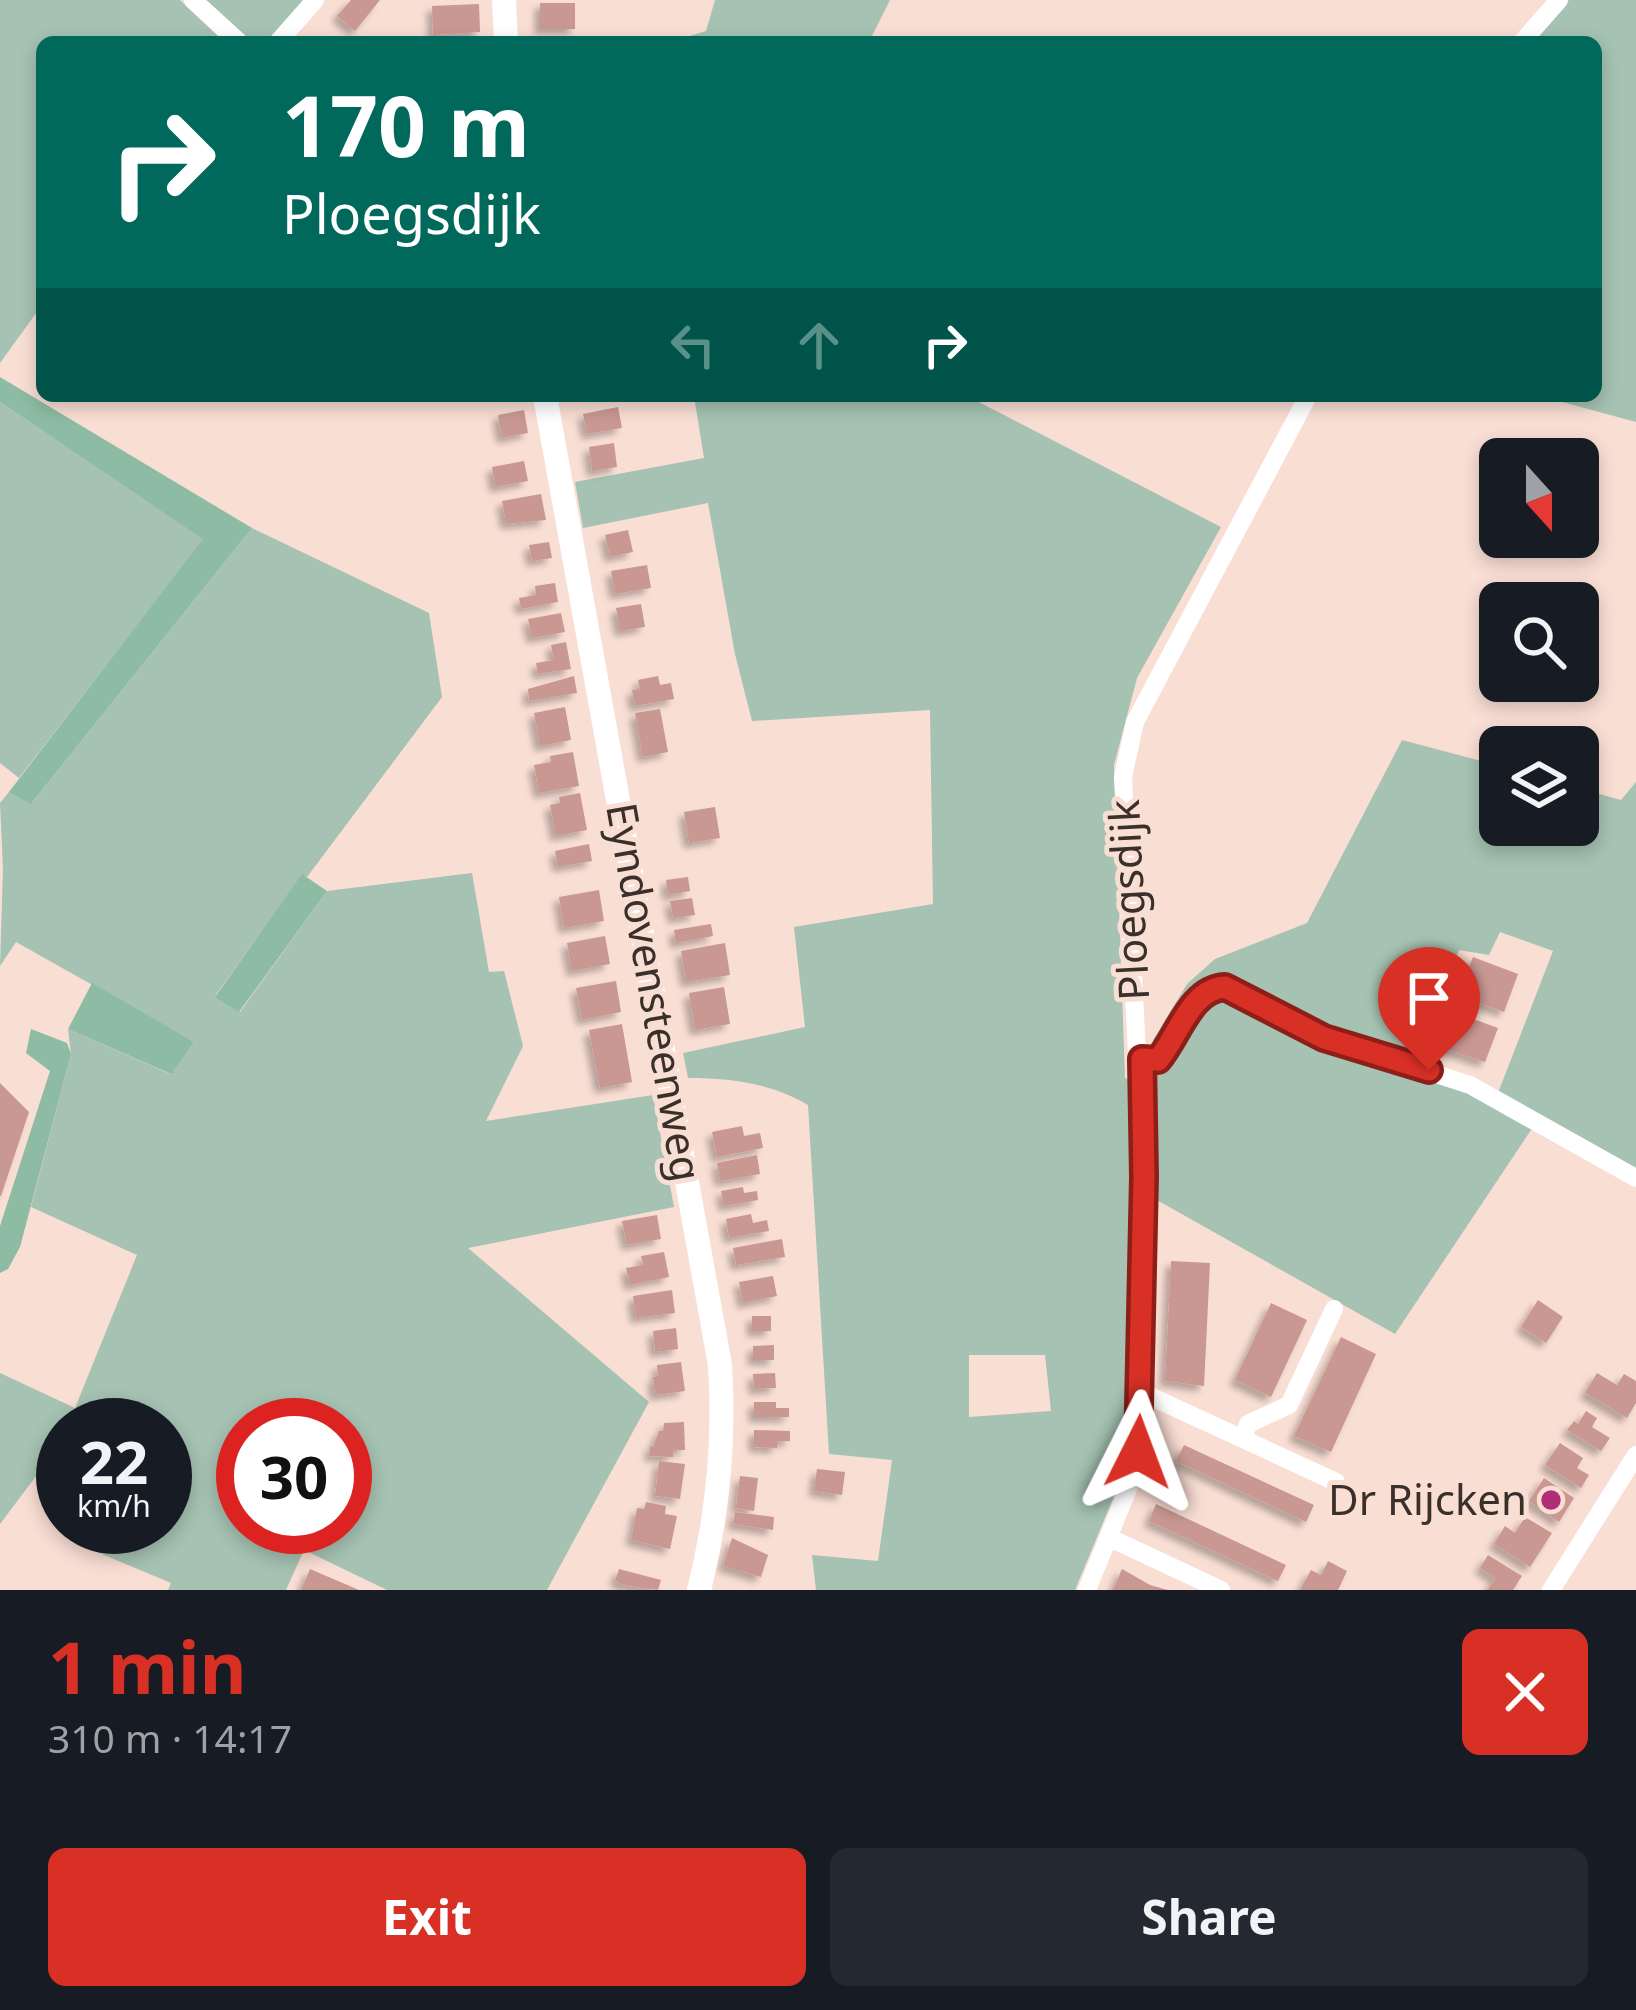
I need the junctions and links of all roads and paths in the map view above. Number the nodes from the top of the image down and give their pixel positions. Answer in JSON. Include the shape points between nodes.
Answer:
{"nodes":[{"id":1,"x":193,"y":0,"type":"edge"},
{"id":2,"x":315,"y":0,"type":"edge"},
{"id":3,"x":504,"y":0,"type":"edge"},
{"id":4,"x":1559,"y":0,"type":"edge"},
{"id":5,"x":232,"y":36,"type":"edge"},
{"id":6,"x":283,"y":36,"type":"edge"},
{"id":7,"x":506,"y":36,"type":"edge"},
{"id":8,"x":1527,"y":36,"type":"edge"},
{"id":9,"x":546,"y":402,"type":"edge"},
{"id":10,"x":1305,"y":402,"type":"edge"},
{"id":11,"x":1142,"y":1059,"type":"junction"},
{"id":12,"x":1636,"y":1178,"type":"edge"},
{"id":13,"x":1334,"y":1309,"type":"dead end"},
{"id":14,"x":1142,"y":1392,"type":"junction"},
{"id":15,"x":1243,"y":1439,"type":"junction"},
{"id":16,"x":1636,"y":1455,"type":"edge"},
{"id":17,"x":1336,"y":1482,"type":"dead end"},
{"id":18,"x":1110,"y":1538,"type":"junction"},
{"id":19,"x":699,"y":1590,"type":"edge"},
{"id":20,"x":1087,"y":1590,"type":"edge"},
{"id":21,"x":1221,"y":1590,"type":"edge"},
{"id":22,"x":1551,"y":1590,"type":"edge"}],
"edges":[{"from":1,"to":5,"type":"street"},
{"from":2,"to":6,"type":"street"},
{"from":3,"to":7,"type":"street"},
{"from":4,"to":8,"type":"street"},
{"from":9,"to":19,"type":"street","name":"Eyndovensteenweg","via":[[720,1365],[718,1497]]},
{"from":10,"to":11,"type":"street","name":"Ploegsdijk","via":[[1132,735],[1123,790]]},
{"from":11,"to":12,"type":"street","name":"Ploegsdijk","via":[[1158,1060],[1198,999],[1225,987],[1324,1038],[1471,1084]]},
{"from":11,"to":14,"type":"street"},
{"from":13,"to":15,"type":"street","via":[[1289,1405],[1249,1424]]},
{"from":14,"to":15,"type":"street"},
{"from":14,"to":18,"type":"street","via":[[1134,1474]]},
{"from":15,"to":17,"type":"street"},
{"from":16,"to":22,"type":"street"},
{"from":18,"to":20,"type":"street"},
{"from":18,"to":21,"type":"street"}]}
